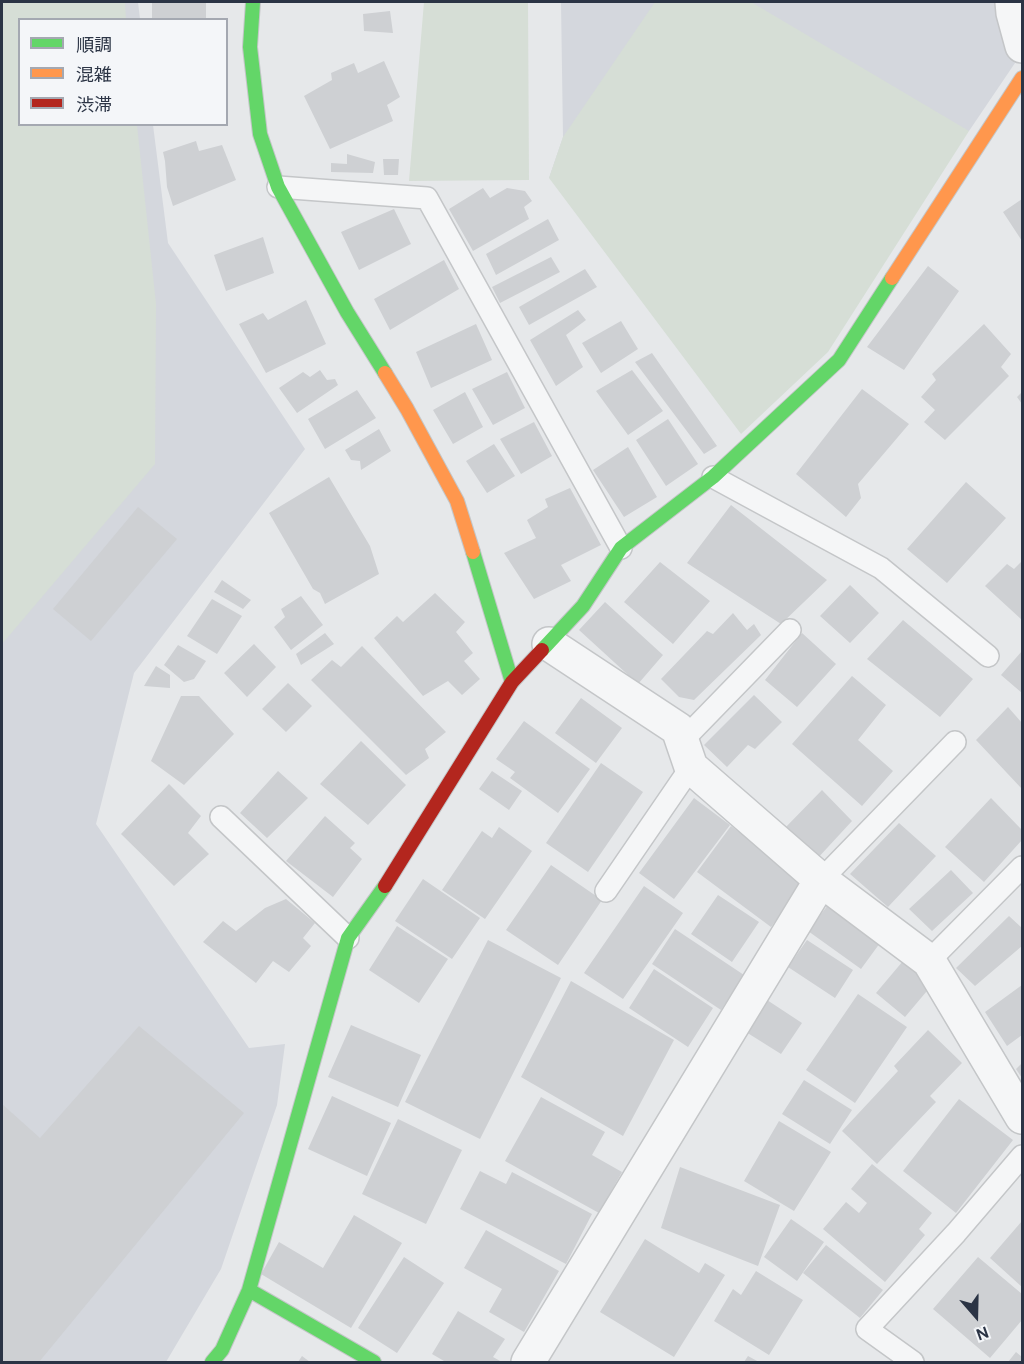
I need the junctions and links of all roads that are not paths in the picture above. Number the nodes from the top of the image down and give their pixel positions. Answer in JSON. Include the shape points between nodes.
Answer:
{"nodes":[{"id":1,"x":253,"y":2,"type":"edge"},
{"id":2,"x":1016,"y":8,"type":"edge"},
{"id":3,"x":1023,"y":46,"type":"edge"},
{"id":4,"x":1023,"y":78,"type":"edge"},
{"id":5,"x":278,"y":187,"type":"junction"},
{"id":6,"x":713,"y":477,"type":"junction"},
{"id":7,"x":621,"y":548,"type":"junction"},
{"id":8,"x":790,"y":630,"type":"dead end"},
{"id":9,"x":549,"y":644,"type":"junction"},
{"id":10,"x":988,"y":656,"type":"dead end"},
{"id":11,"x":512,"y":682,"type":"junction"},
{"id":12,"x":955,"y":742,"type":"dead end"},
{"id":13,"x":686,"y":754,"type":"junction"},
{"id":14,"x":221,"y":817,"type":"dead end"},
{"id":15,"x":1023,"y":867,"type":"edge"},
{"id":16,"x":821,"y":880,"type":"junction"},
{"id":17,"x":606,"y":891,"type":"dead end"},
{"id":18,"x":348,"y":938,"type":"junction"},
{"id":19,"x":929,"y":961,"type":"junction"},
{"id":20,"x":1023,"y":1117,"type":"edge"},
{"id":21,"x":1023,"y":1156,"type":"edge"},
{"id":22,"x":249,"y":1290,"type":"junction"},
{"id":23,"x":212,"y":1362,"type":"edge"},
{"id":24,"x":374,"y":1362,"type":"edge"},
{"id":25,"x":528,"y":1362,"type":"edge"},
{"id":26,"x":913,"y":1362,"type":"edge"}],
"edges":[{"from":1,"to":5,"type":"street","via":[[250,47],[260,134]]},
{"from":2,"to":3,"type":"street"},
{"from":4,"to":6,"type":"street","via":[[839,360]]},
{"from":5,"to":7,"type":"lane","via":[[427,198]]},
{"from":5,"to":11,"type":"street","via":[[458,501]]},
{"from":6,"to":7,"type":"street"},
{"from":6,"to":10,"type":"lane","via":[[881,568]]},
{"from":7,"to":9,"type":"street","via":[[583,606]]},
{"from":8,"to":13,"type":"lane"},
{"from":9,"to":11,"type":"street"},
{"from":9,"to":13,"type":"street","via":[[678,729]]},
{"from":11,"to":18,"type":"street","via":[[394,873]]},
{"from":12,"to":16,"type":"lane"},
{"from":13,"to":16,"type":"street"},
{"from":13,"to":17,"type":"lane"},
{"from":14,"to":18,"type":"lane"},
{"from":15,"to":19,"type":"lane"},
{"from":16,"to":19,"type":"street"},
{"from":16,"to":25,"type":"street"},
{"from":18,"to":22,"type":"street"},
{"from":19,"to":20,"type":"street"},
{"from":21,"to":26,"type":"lane","via":[[867,1329]]},
{"from":22,"to":23,"type":"street","via":[[222,1350]]},
{"from":22,"to":24,"type":"street"}]}
